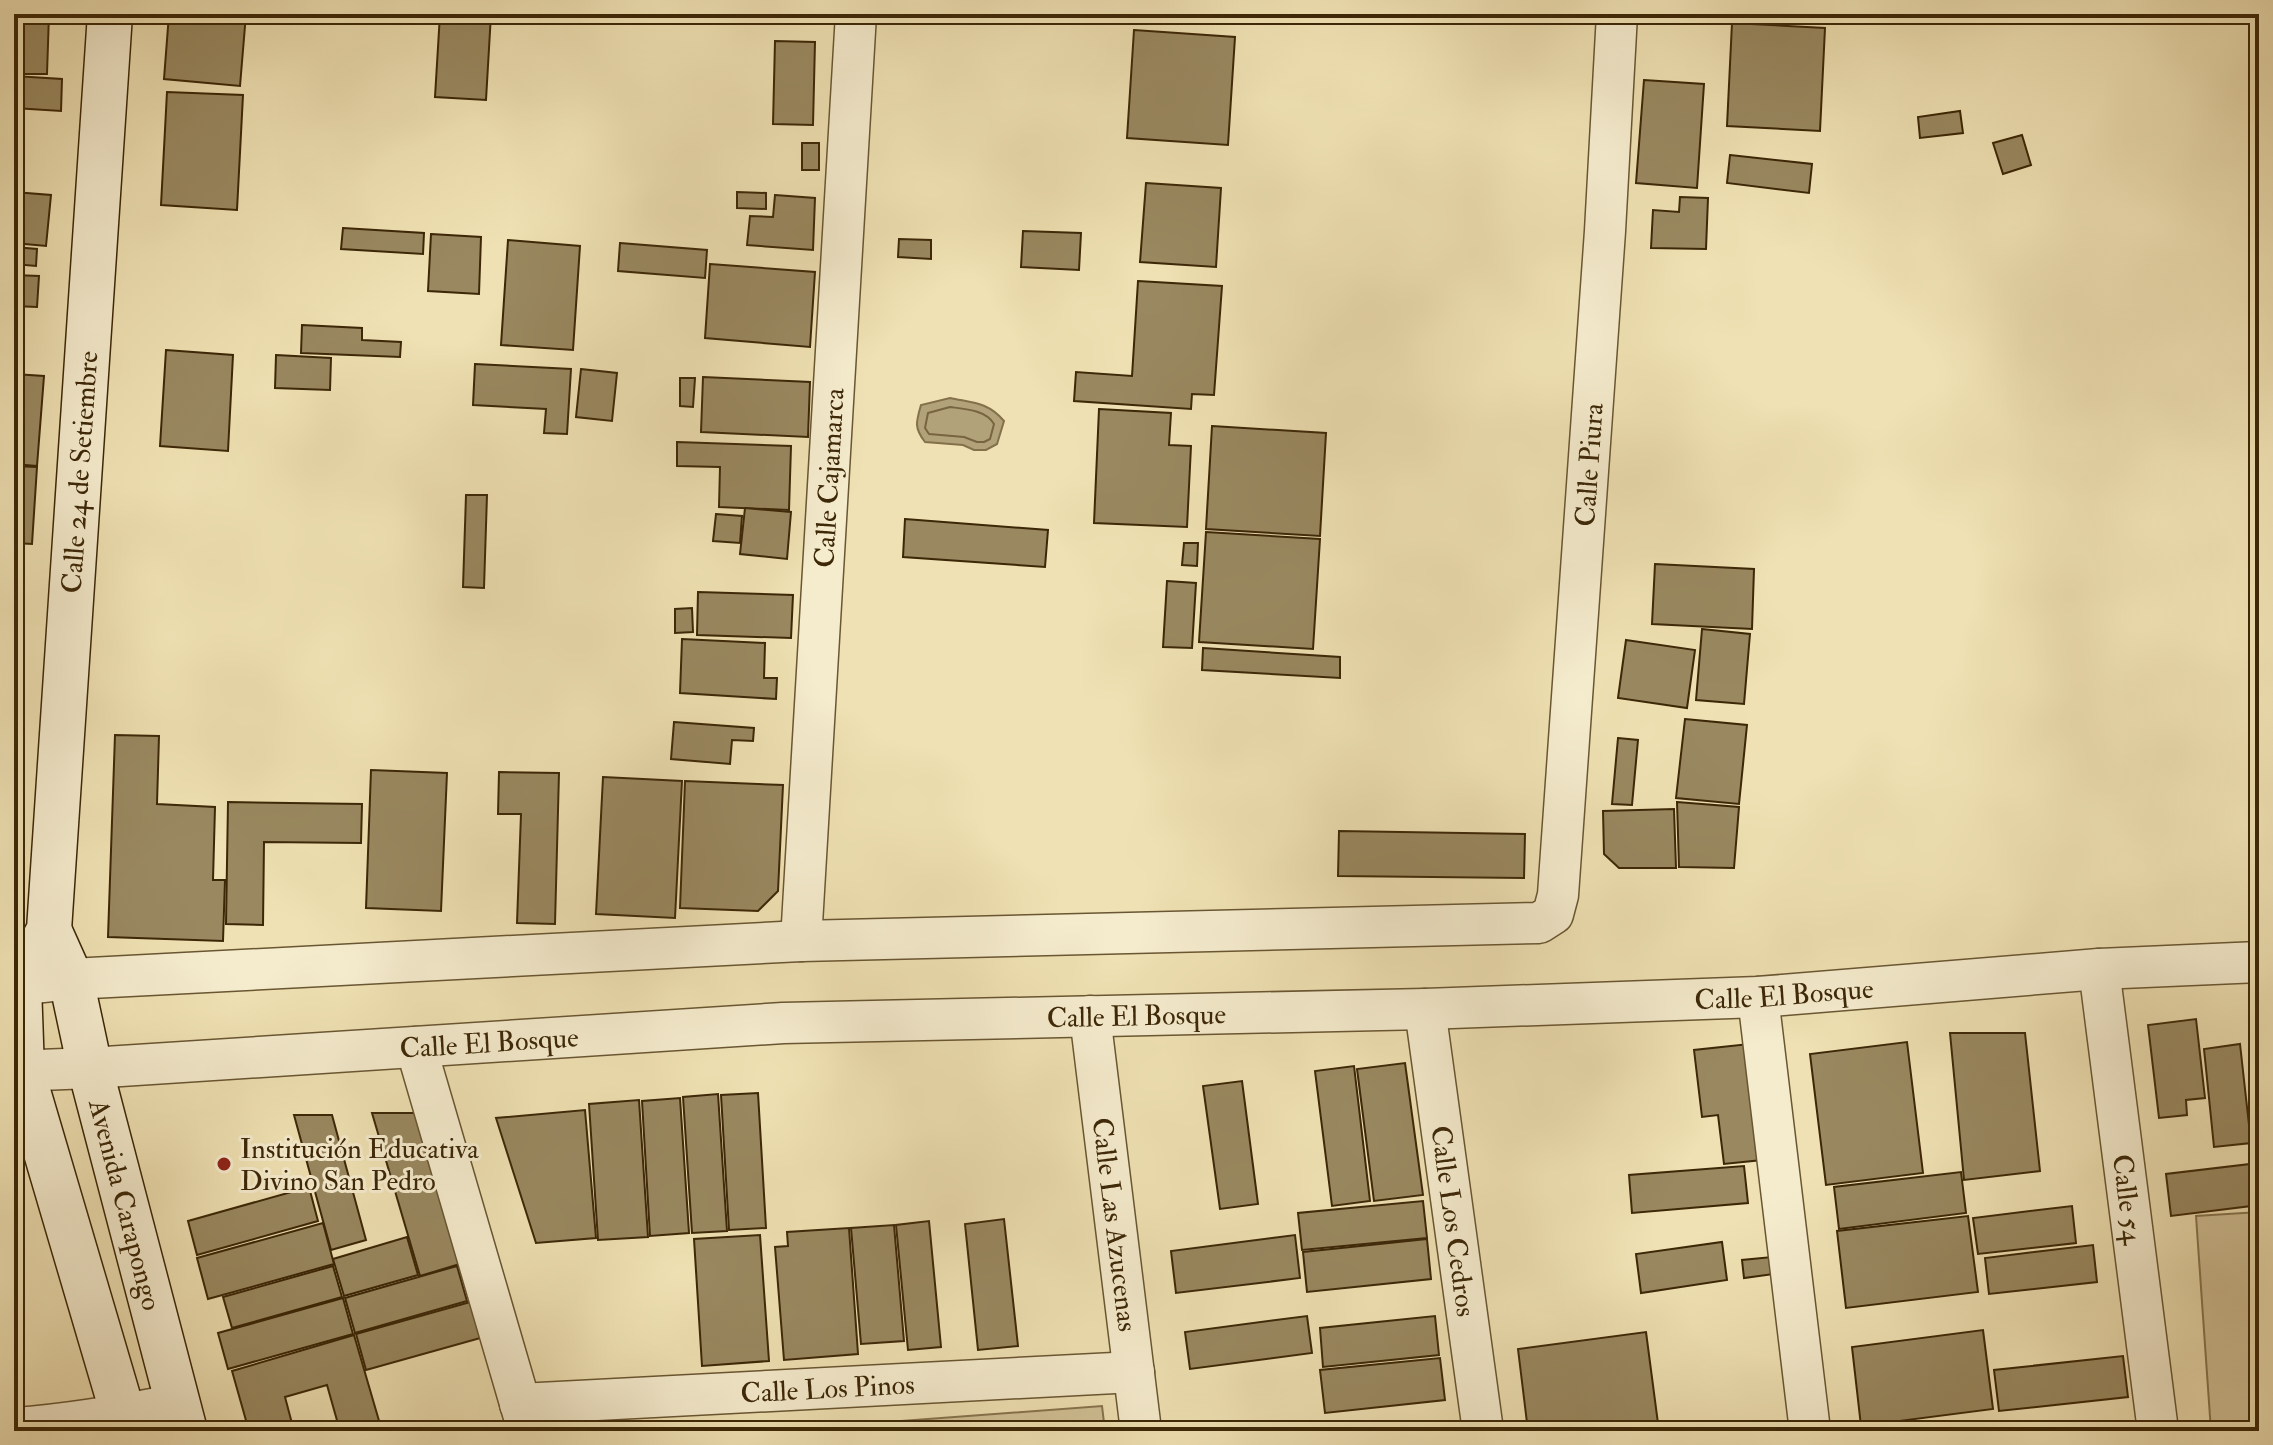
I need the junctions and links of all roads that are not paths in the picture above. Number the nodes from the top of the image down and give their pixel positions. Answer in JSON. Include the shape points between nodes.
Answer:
{"nodes":[{"id":1,"x":110,"y":14,"type":"edge"},
{"id":2,"x":856,"y":14,"type":"edge"},
{"id":3,"x":1617,"y":14,"type":"edge"},
{"id":4,"x":49,"y":930,"type":"junction"},
{"id":5,"x":801,"y":941,"type":"junction"},
{"id":6,"x":2259,"y":962,"type":"edge"},
{"id":7,"x":2099,"y":969,"type":"junction"},
{"id":8,"x":71,"y":979,"type":"junction"},
{"id":9,"x":17,"y":985,"type":"edge"},
{"id":10,"x":1758,"y":997,"type":"junction"},
{"id":11,"x":1425,"y":1009,"type":"junction"},
{"id":12,"x":1090,"y":1016,"type":"junction"},
{"id":13,"x":416,"y":1047,"type":"junction"},
{"id":14,"x":90,"y":1068,"type":"junction"},
{"id":15,"x":18,"y":1071,"type":"edge"},
{"id":16,"x":1134,"y":1372,"type":"junction"},
{"id":17,"x":181,"y":1417,"type":"edge"},
{"id":18,"x":524,"y":1417,"type":"edge"},
{"id":19,"x":125,"y":1423,"type":"edge"},
{"id":20,"x":14,"y":1428,"type":"edge"},
{"id":21,"x":1141,"y":1431,"type":"edge"},
{"id":22,"x":1483,"y":1431,"type":"edge"},
{"id":23,"x":1810,"y":1431,"type":"edge"},
{"id":24,"x":2158,"y":1431,"type":"edge"}],
"edges":[{"from":1,"to":4,"type":"street","name":"Calle 24 de Setiembre"},
{"from":2,"to":5,"type":"street","name":"Calle Cajamarca"},
{"from":3,"to":5,"type":"street","name":"Calle Piura","via":[[1569,773],[1553,914],[1539,923]]},
{"from":4,"to":8,"type":"street","name":"Calle 24 de Setiembre"},
{"from":4,"to":9,"type":"street","name":"Calle 24 de Setiembre"},
{"from":5,"to":8,"type":"street"},
{"from":6,"to":7,"type":"street","name":"Calle El Bosque"},
{"from":7,"to":10,"type":"street","name":"Calle El Bosque"},
{"from":7,"to":24,"type":"street","name":"Calle 54"},
{"from":8,"to":9,"type":"street"},
{"from":8,"to":14,"type":"street","name":"Avenida Carapongo"},
{"from":9,"to":15,"type":"street","name":"Avenida Carapongo"},
{"from":10,"to":11,"type":"street","name":"Calle El Bosque"},
{"from":10,"to":23,"type":"street"},
{"from":11,"to":12,"type":"street","name":"Calle El Bosque"},
{"from":11,"to":22,"type":"street","name":"Calle Los Cedros"},
{"from":12,"to":13,"type":"street","name":"Calle El Bosque","via":[[783,1023]]},
{"from":12,"to":16,"type":"street","name":"Calle Las Azucenas"},
{"from":13,"to":14,"type":"street","name":"Calle El Bosque"},
{"from":13,"to":18,"type":"street"},
{"from":14,"to":15,"type":"street","name":"Calle El Bosque"},
{"from":14,"to":17,"type":"street","name":"Avenida Carapongo"},
{"from":15,"to":19,"type":"street","name":"Avenida Carapongo"},
{"from":16,"to":18,"type":"street","name":"Calle Los Pinos"},
{"from":16,"to":21,"type":"street","name":"Calle Las Azucenas"},
{"from":17,"to":19,"type":"street"},
{"from":19,"to":20,"type":"street"}]}
